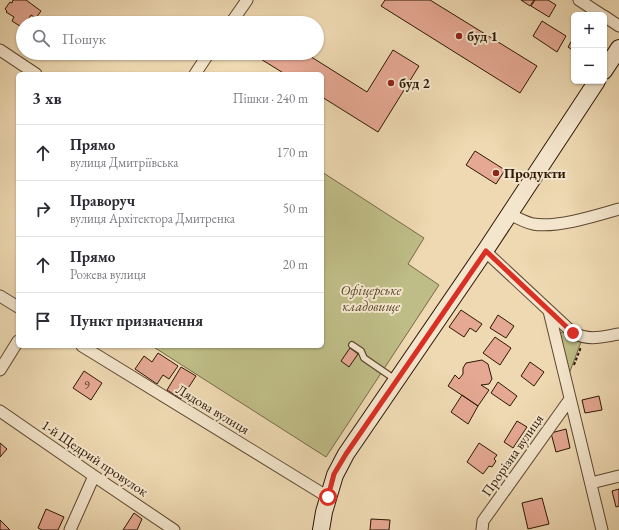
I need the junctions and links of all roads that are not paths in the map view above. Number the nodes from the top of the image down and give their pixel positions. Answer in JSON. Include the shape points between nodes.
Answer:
{"nodes":[{"id":1,"x":247,"y":0,"type":"edge"},
{"id":2,"x":579,"y":0,"type":"edge"},
{"id":3,"x":597,"y":12,"type":"edge"},
{"id":4,"x":236,"y":16,"type":"edge"},
{"id":5,"x":607,"y":18,"type":"edge"},
{"id":6,"x":619,"y":26,"type":"edge"},
{"id":7,"x":619,"y":48,"type":"edge"},
{"id":8,"x":0,"y":50,"type":"edge"},
{"id":9,"x":204,"y":60,"type":"edge"},
{"id":10,"x":607,"y":66,"type":"edge"},
{"id":11,"x":33,"y":72,"type":"edge"},
{"id":12,"x":195,"y":72,"type":"edge"},
{"id":13,"x":595,"y":84,"type":"edge"},
{"id":14,"x":619,"y":210,"type":"edge"},
{"id":15,"x":510,"y":214,"type":"junction"},
{"id":16,"x":486,"y":251,"type":"junction"},
{"id":17,"x":0,"y":296,"type":"edge"},
{"id":18,"x":16,"y":306,"type":"edge"},
{"id":19,"x":549,"y":311,"type":"junction"},
{"id":20,"x":619,"y":334,"type":"edge"},
{"id":21,"x":16,"y":344,"type":"edge"},
{"id":22,"x":352,"y":345,"type":"dead end"},
{"id":23,"x":85,"y":348,"type":"edge"},
{"id":24,"x":0,"y":370,"type":"edge"},
{"id":25,"x":396,"y":381,"type":"junction"},
{"id":26,"x":570,"y":399,"type":"junction"},
{"id":27,"x":0,"y":411,"type":"edge"},
{"id":28,"x":94,"y":476,"type":"junction"},
{"id":29,"x":619,"y":476,"type":"edge"},
{"id":30,"x":591,"y":483,"type":"junction"},
{"id":31,"x":328,"y":497,"type":"junction"},
{"id":32,"x":70,"y":530,"type":"edge"},
{"id":33,"x":174,"y":530,"type":"edge"},
{"id":34,"x":321,"y":530,"type":"edge"},
{"id":35,"x":482,"y":530,"type":"edge"},
{"id":36,"x":602,"y":530,"type":"edge"}],
"edges":[{"from":1,"to":4,"type":"street"},
{"from":2,"to":3,"type":"street"},
{"from":5,"to":6,"type":"street"},
{"from":7,"to":10,"type":"main road"},
{"from":8,"to":11,"type":"street"},
{"from":9,"to":12,"type":"street"},
{"from":13,"to":15,"type":"main road"},
{"from":14,"to":15,"type":"street","via":[[573,221],[546,224],[533,224]]},
{"from":15,"to":16,"type":"main road"},
{"from":16,"to":19,"type":"street"},
{"from":16,"to":25,"type":"main road"},
{"from":17,"to":18,"type":"street"},
{"from":19,"to":20,"type":"street","via":[[573,333],[582,337],[595,338]]},
{"from":19,"to":26,"type":"street"},
{"from":21,"to":24,"type":"street"},
{"from":22,"to":25,"type":"lane","via":[[361,351],[364,358]]},
{"from":23,"to":31,"type":"street","name":"Лядова вулиця"},
{"from":25,"to":31,"type":"main road","via":[[334,474]]},
{"from":26,"to":30,"type":"street"},
{"from":26,"to":35,"type":"street","name":"Прорізна вулиця","via":[[483,521]]},
{"from":27,"to":28,"type":"street","name":"1-й Щедрий провулок"},
{"from":28,"to":32,"type":"street"},
{"from":28,"to":33,"type":"street","name":"1-й Щедрий провулок"},
{"from":29,"to":30,"type":"street"},
{"from":30,"to":36,"type":"street"},
{"from":31,"to":34,"type":"main road"}]}
